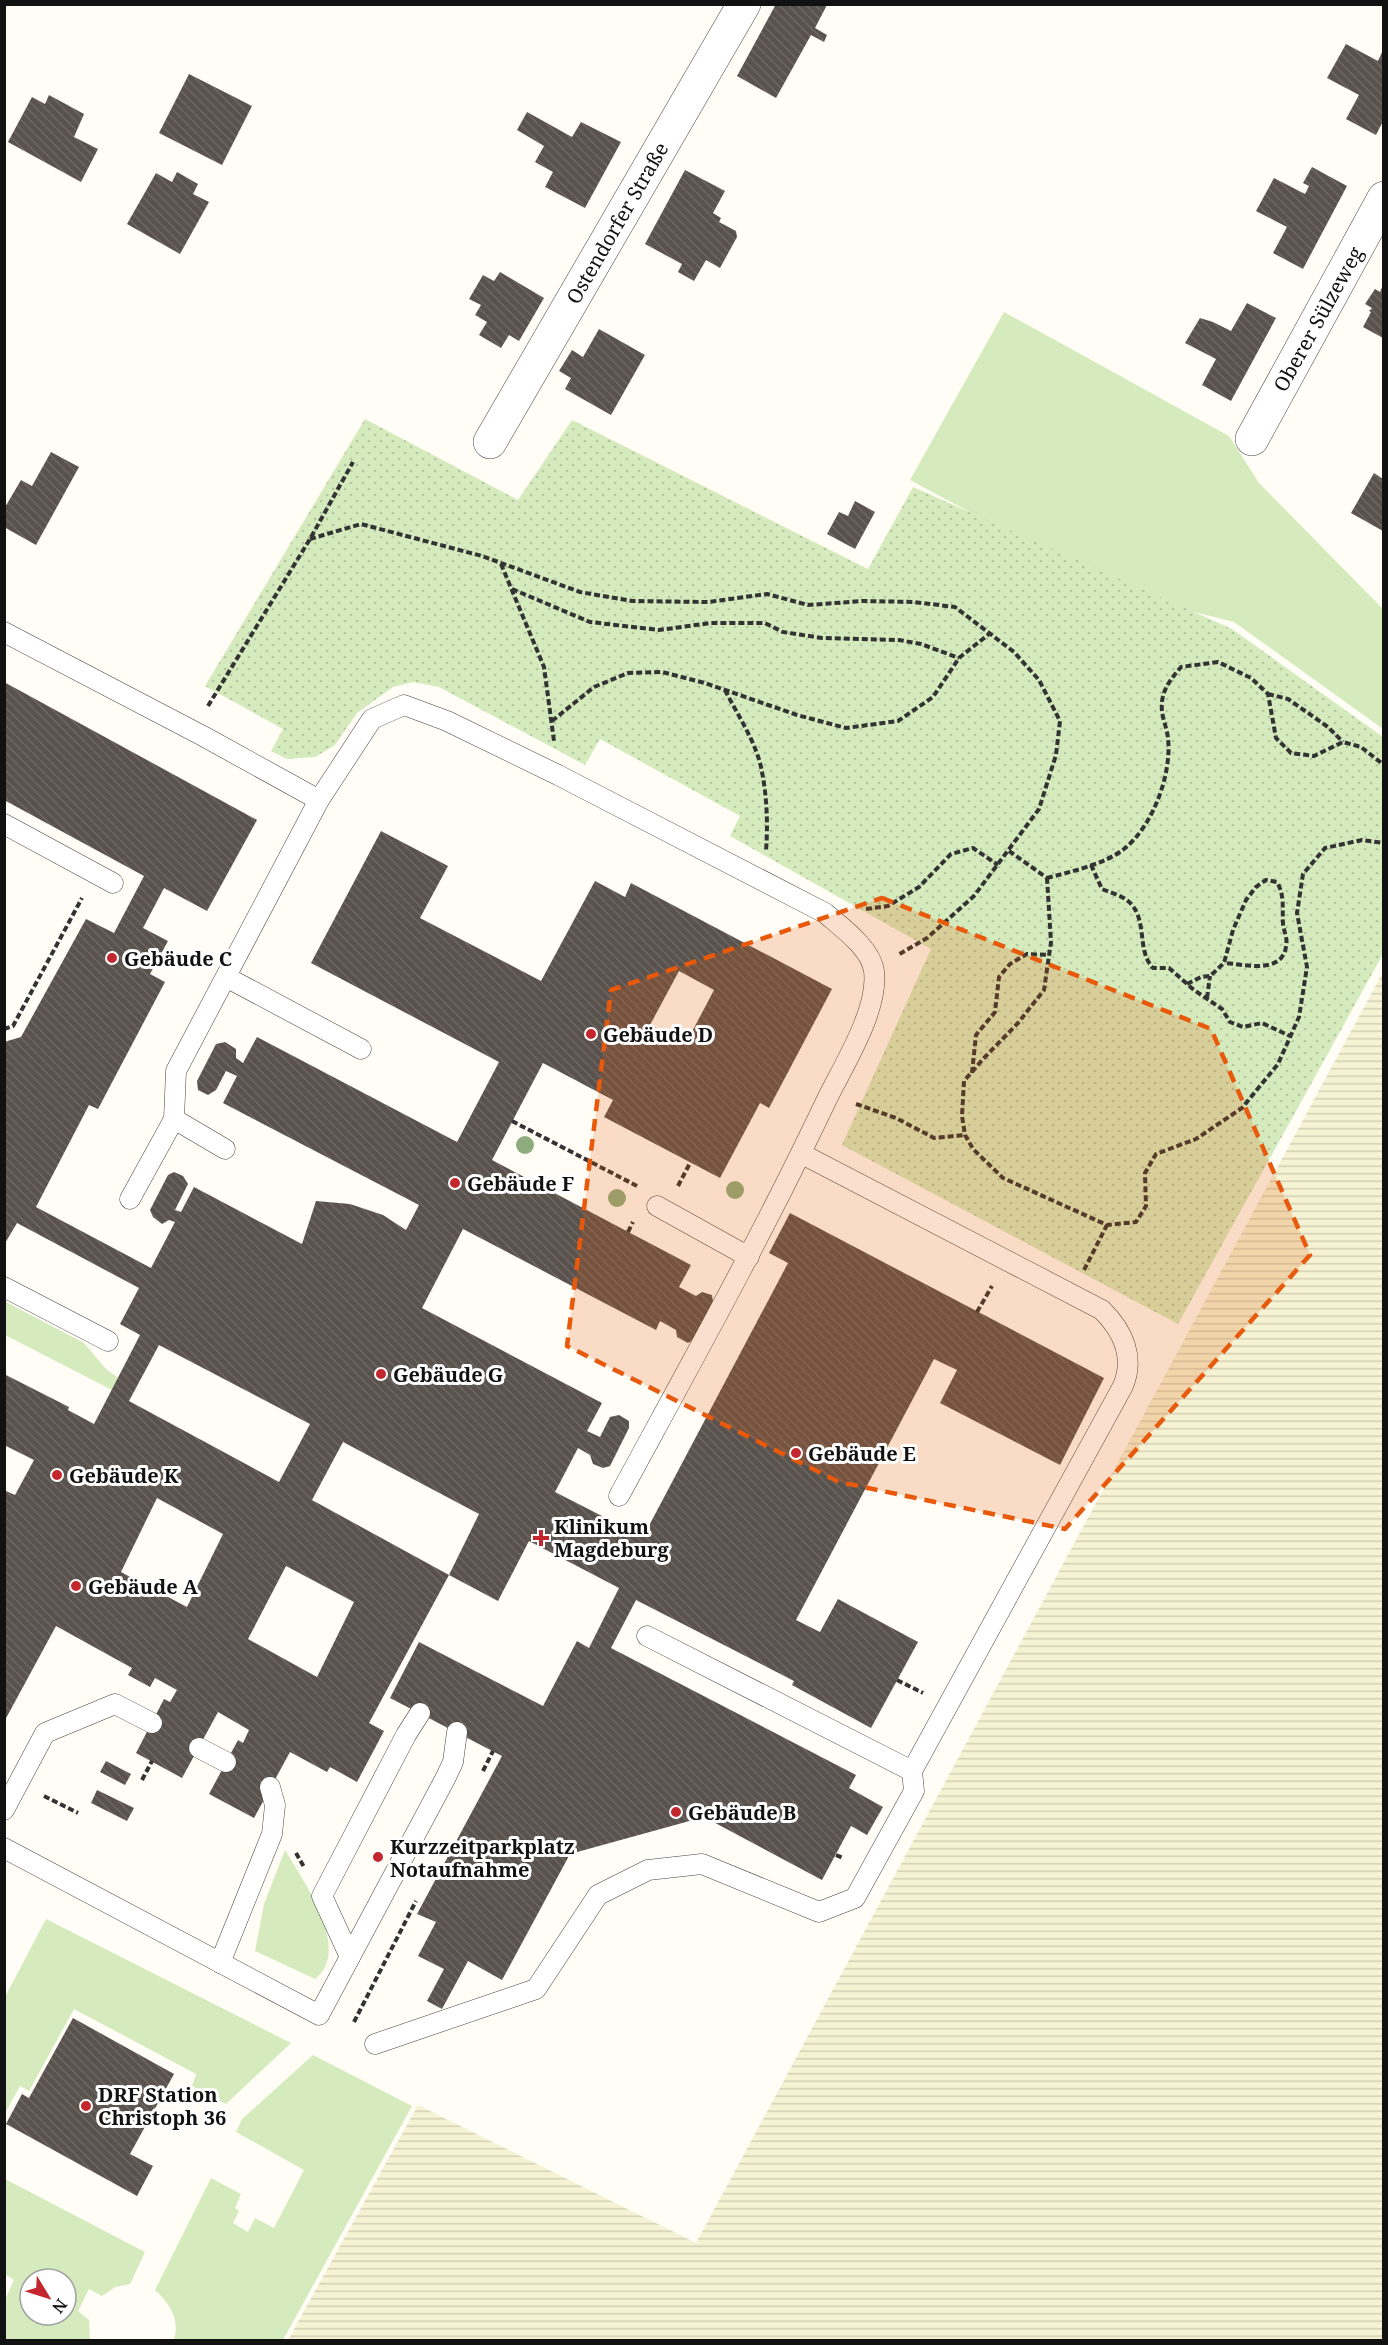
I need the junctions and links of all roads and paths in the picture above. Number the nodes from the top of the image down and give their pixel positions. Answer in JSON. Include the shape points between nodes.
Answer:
{"nodes":[{"id":1,"x":744,"y":4,"type":"edge"},
{"id":2,"x":1383,"y":198,"type":"edge"},
{"id":3,"x":1252,"y":439,"type":"dead end"},
{"id":4,"x":490,"y":442,"type":"dead end"},
{"id":5,"x":353,"y":462,"type":"dead end"},
{"id":6,"x":310,"y":539,"type":"junction"},
{"id":7,"x":501,"y":564,"type":"junction"},
{"id":8,"x":512,"y":589,"type":"junction"},
{"id":9,"x":4,"y":632,"type":"edge"},
{"id":10,"x":989,"y":634,"type":"junction"},
{"id":11,"x":959,"y":658,"type":"junction"},
{"id":12,"x":725,"y":690,"type":"junction"},
{"id":13,"x":1268,"y":694,"type":"junction"},
{"id":14,"x":552,"y":721,"type":"junction"},
{"id":15,"x":193,"y":731,"type":"junction"},
{"id":16,"x":1343,"y":742,"type":"junction"},
{"id":17,"x":1383,"y":765,"type":"edge"},
{"id":18,"x":558,"y":775,"type":"junction"},
{"id":19,"x":319,"y":800,"type":"junction"},
{"id":20,"x":4,"y":824,"type":"edge"},
{"id":21,"x":1383,"y":843,"type":"edge"},
{"id":22,"x":1009,"y":851,"type":"junction"},
{"id":23,"x":998,"y":865,"type":"junction"},
{"id":24,"x":1091,"y":865,"type":"junction"},
{"id":25,"x":95,"y":874,"type":"junction"},
{"id":26,"x":1047,"y":878,"type":"junction"},
{"id":27,"x":764,"y":882,"type":"junction"},
{"id":28,"x":113,"y":883,"type":"dead end"},
{"id":29,"x":825,"y":913,"type":"junction"},
{"id":30,"x":1049,"y":955,"type":"junction"},
{"id":31,"x":1224,"y":963,"type":"junction"},
{"id":32,"x":874,"y":969,"type":"junction"},
{"id":33,"x":1210,"y":976,"type":"junction"},
{"id":34,"x":226,"y":977,"type":"junction"},
{"id":35,"x":1186,"y":984,"type":"junction"},
{"id":36,"x":1208,"y":999,"type":"junction"},
{"id":37,"x":4,"y":1029,"type":"edge"},
{"id":38,"x":1290,"y":1036,"type":"junction"},
{"id":39,"x":361,"y":1049,"type":"dead end"},
{"id":40,"x":972,"y":1073,"type":"junction"},
{"id":41,"x":826,"y":1103,"type":"junction"},
{"id":42,"x":174,"y":1119,"type":"junction"},
{"id":43,"x":512,"y":1121,"type":"dead end"},
{"id":44,"x":965,"y":1135,"type":"junction"},
{"id":45,"x":225,"y":1149,"type":"dead end"},
{"id":46,"x":802,"y":1154,"type":"junction"},
{"id":47,"x":638,"y":1187,"type":"dead end"},
{"id":48,"x":130,"y":1199,"type":"dead end"},
{"id":49,"x":657,"y":1206,"type":"dead end"},
{"id":50,"x":1107,"y":1225,"type":"junction"},
{"id":51,"x":748,"y":1257,"type":"junction"},
{"id":52,"x":1088,"y":1261,"type":"dead end"},
{"id":53,"x":992,"y":1286,"type":"dead end"},
{"id":54,"x":4,"y":1287,"type":"edge"},
{"id":55,"x":978,"y":1312,"type":"dead end"},
{"id":56,"x":108,"y":1341,"type":"dead end"},
{"id":57,"x":620,"y":1496,"type":"dead end"},
{"id":58,"x":647,"y":1636,"type":"dead end"},
{"id":59,"x":420,"y":1713,"type":"dead end"},
{"id":60,"x":152,"y":1724,"type":"dead end"},
{"id":61,"x":457,"y":1732,"type":"dead end"},
{"id":62,"x":199,"y":1748,"type":"dead end"},
{"id":63,"x":152,"y":1761,"type":"dead end"},
{"id":64,"x":226,"y":1762,"type":"dead end"},
{"id":65,"x":912,"y":1771,"type":"junction"},
{"id":66,"x":142,"y":1780,"type":"dead end"},
{"id":67,"x":18,"y":1784,"type":"junction"},
{"id":68,"x":270,"y":1787,"type":"dead end"},
{"id":69,"x":4,"y":1809,"type":"edge"},
{"id":70,"x":78,"y":1813,"type":"dead end"},
{"id":71,"x":274,"y":1816,"type":"junction"},
{"id":72,"x":4,"y":1848,"type":"edge"},
{"id":73,"x":322,"y":1896,"type":"junction"},
{"id":74,"x":350,"y":1958,"type":"junction"},
{"id":75,"x":220,"y":1963,"type":"junction"},
{"id":76,"x":375,"y":2044,"type":"dead end"}],
"edges":[{"from":1,"to":4,"type":"street","name":"Ostendorfer Straße"},
{"from":2,"to":3,"type":"street","name":"Oberer Sülzeweg"},
{"from":5,"to":6,"type":"path"},
{"from":6,"to":7,"type":"path","via":[[361,524]]},
{"from":6,"to":15,"type":"path"},
{"from":7,"to":8,"type":"path"},
{"from":7,"to":10,"type":"path","via":[[580,592],[632,602],[708,602],[767,594],[808,605],[863,601],[955,607]]},
{"from":8,"to":11,"type":"path","via":[[590,622],[659,630],[711,623],[765,623],[783,632],[822,638],[910,642]]},
{"from":8,"to":14,"type":"path","via":[[544,667]]},
{"from":9,"to":15,"type":"lane"},
{"from":10,"to":11,"type":"path"},
{"from":10,"to":22,"type":"path","via":[[1014,652],[1040,680],[1060,721],[1056,755],[1039,809]]},
{"from":11,"to":12,"type":"path","via":[[933,697],[898,721],[846,728]]},
{"from":12,"to":14,"type":"path","via":[[662,672],[628,673],[594,687]]},
{"from":12,"to":27,"type":"path","via":[[762,771],[767,835]]},
{"from":13,"to":16,"type":"path","via":[[1288,699]]},
{"from":13,"to":16,"type":"path","via":[[1276,738],[1291,753],[1314,756]]},
{"from":13,"to":24,"type":"path","via":[[1251,678],[1218,662],[1181,667],[1165,686],[1162,709],[1168,738],[1166,777],[1149,819],[1124,849]]},
{"from":14,"to":18,"type":"path"},
{"from":15,"to":19,"type":"lane"},
{"from":16,"to":17,"type":"path","via":[[1361,747]]},
{"from":18,"to":19,"type":"lane","via":[[447,721],[404,705],[372,719]]},
{"from":18,"to":27,"type":"lane"},
{"from":19,"to":34,"type":"lane"},
{"from":20,"to":25,"type":"lane"},
{"from":21,"to":38,"type":"path","via":[[1362,840],[1325,848],[1303,874],[1297,913],[1306,967],[1299,1017]]},
{"from":22,"to":23,"type":"path"},
{"from":22,"to":26,"type":"path"},
{"from":23,"to":29,"type":"path","via":[[973,848],[951,855],[919,887],[888,906]]},
{"from":23,"to":32,"type":"path","via":[[974,896],[927,938]]},
{"from":24,"to":26,"type":"path"},
{"from":24,"to":35,"type":"path","via":[[1102,889],[1132,905],[1140,923],[1145,959],[1153,968],[1169,968]]},
{"from":25,"to":28,"type":"lane"},
{"from":25,"to":37,"type":"path","via":[[13,1026]]},
{"from":26,"to":30,"type":"path"},
{"from":27,"to":29,"type":"lane"},
{"from":29,"to":32,"type":"lane","via":[[860,944]]},
{"from":30,"to":40,"type":"path","via":[[1044,990]]},
{"from":30,"to":40,"type":"path","via":[[1027,954],[1010,964],[999,977],[994,1012],[976,1035]]},
{"from":31,"to":31,"type":"path","via":[[1269,966],[1280,961],[1286,939],[1283,893],[1278,882],[1266,880],[1246,900]]},
{"from":31,"to":33,"type":"path"},
{"from":32,"to":41,"type":"lane","via":[[871,1009]]},
{"from":33,"to":35,"type":"path"},
{"from":33,"to":36,"type":"path"},
{"from":34,"to":39,"type":"lane"},
{"from":34,"to":42,"type":"lane","via":[[176,1071]]},
{"from":35,"to":36,"type":"path"},
{"from":36,"to":38,"type":"path","via":[[1222,1009],[1230,1022],[1243,1027],[1262,1023]]},
{"from":38,"to":50,"type":"path","via":[[1278,1064],[1242,1108],[1196,1139],[1156,1154],[1145,1173],[1146,1206],[1136,1222]]},
{"from":40,"to":44,"type":"path","via":[[964,1081]]},
{"from":41,"to":44,"type":"path","via":[[854,1103],[896,1118],[934,1138]]},
{"from":41,"to":46,"type":"lane"},
{"from":42,"to":45,"type":"lane"},
{"from":42,"to":48,"type":"lane"},
{"from":43,"to":47,"type":"path"},
{"from":44,"to":50,"type":"path","via":[[973,1149],[1003,1178]]},
{"from":46,"to":51,"type":"lane"},
{"from":46,"to":65,"type":"lane","via":[[1096,1305],[1116,1325],[1126,1345],[1127,1373],[1123,1386]]},
{"from":49,"to":51,"type":"lane"},
{"from":50,"to":52,"type":"path"},
{"from":51,"to":57,"type":"lane"},
{"from":53,"to":55,"type":"path"},
{"from":54,"to":56,"type":"lane"},
{"from":58,"to":65,"type":"lane"},
{"from":59,"to":73,"type":"lane"},
{"from":60,"to":67,"type":"lane","via":[[115,1704],[45,1733]]},
{"from":61,"to":74,"type":"lane","via":[[449,1770]]},
{"from":62,"to":64,"type":"lane"},
{"from":63,"to":66,"type":"path"},
{"from":65,"to":76,"type":"lane","via":[[914,1791],[855,1898],[819,1912],[702,1864],[648,1870],[598,1895],[536,1989]]},
{"from":67,"to":69,"type":"lane"},
{"from":67,"to":70,"type":"path"},
{"from":68,"to":71,"type":"lane"},
{"from":71,"to":73,"type":"path"},
{"from":71,"to":75,"type":"lane","via":[[272,1834]]},
{"from":72,"to":75,"type":"lane"},
{"from":73,"to":74,"type":"lane"},
{"from":74,"to":75,"type":"lane","via":[[319,2015]]}]}
